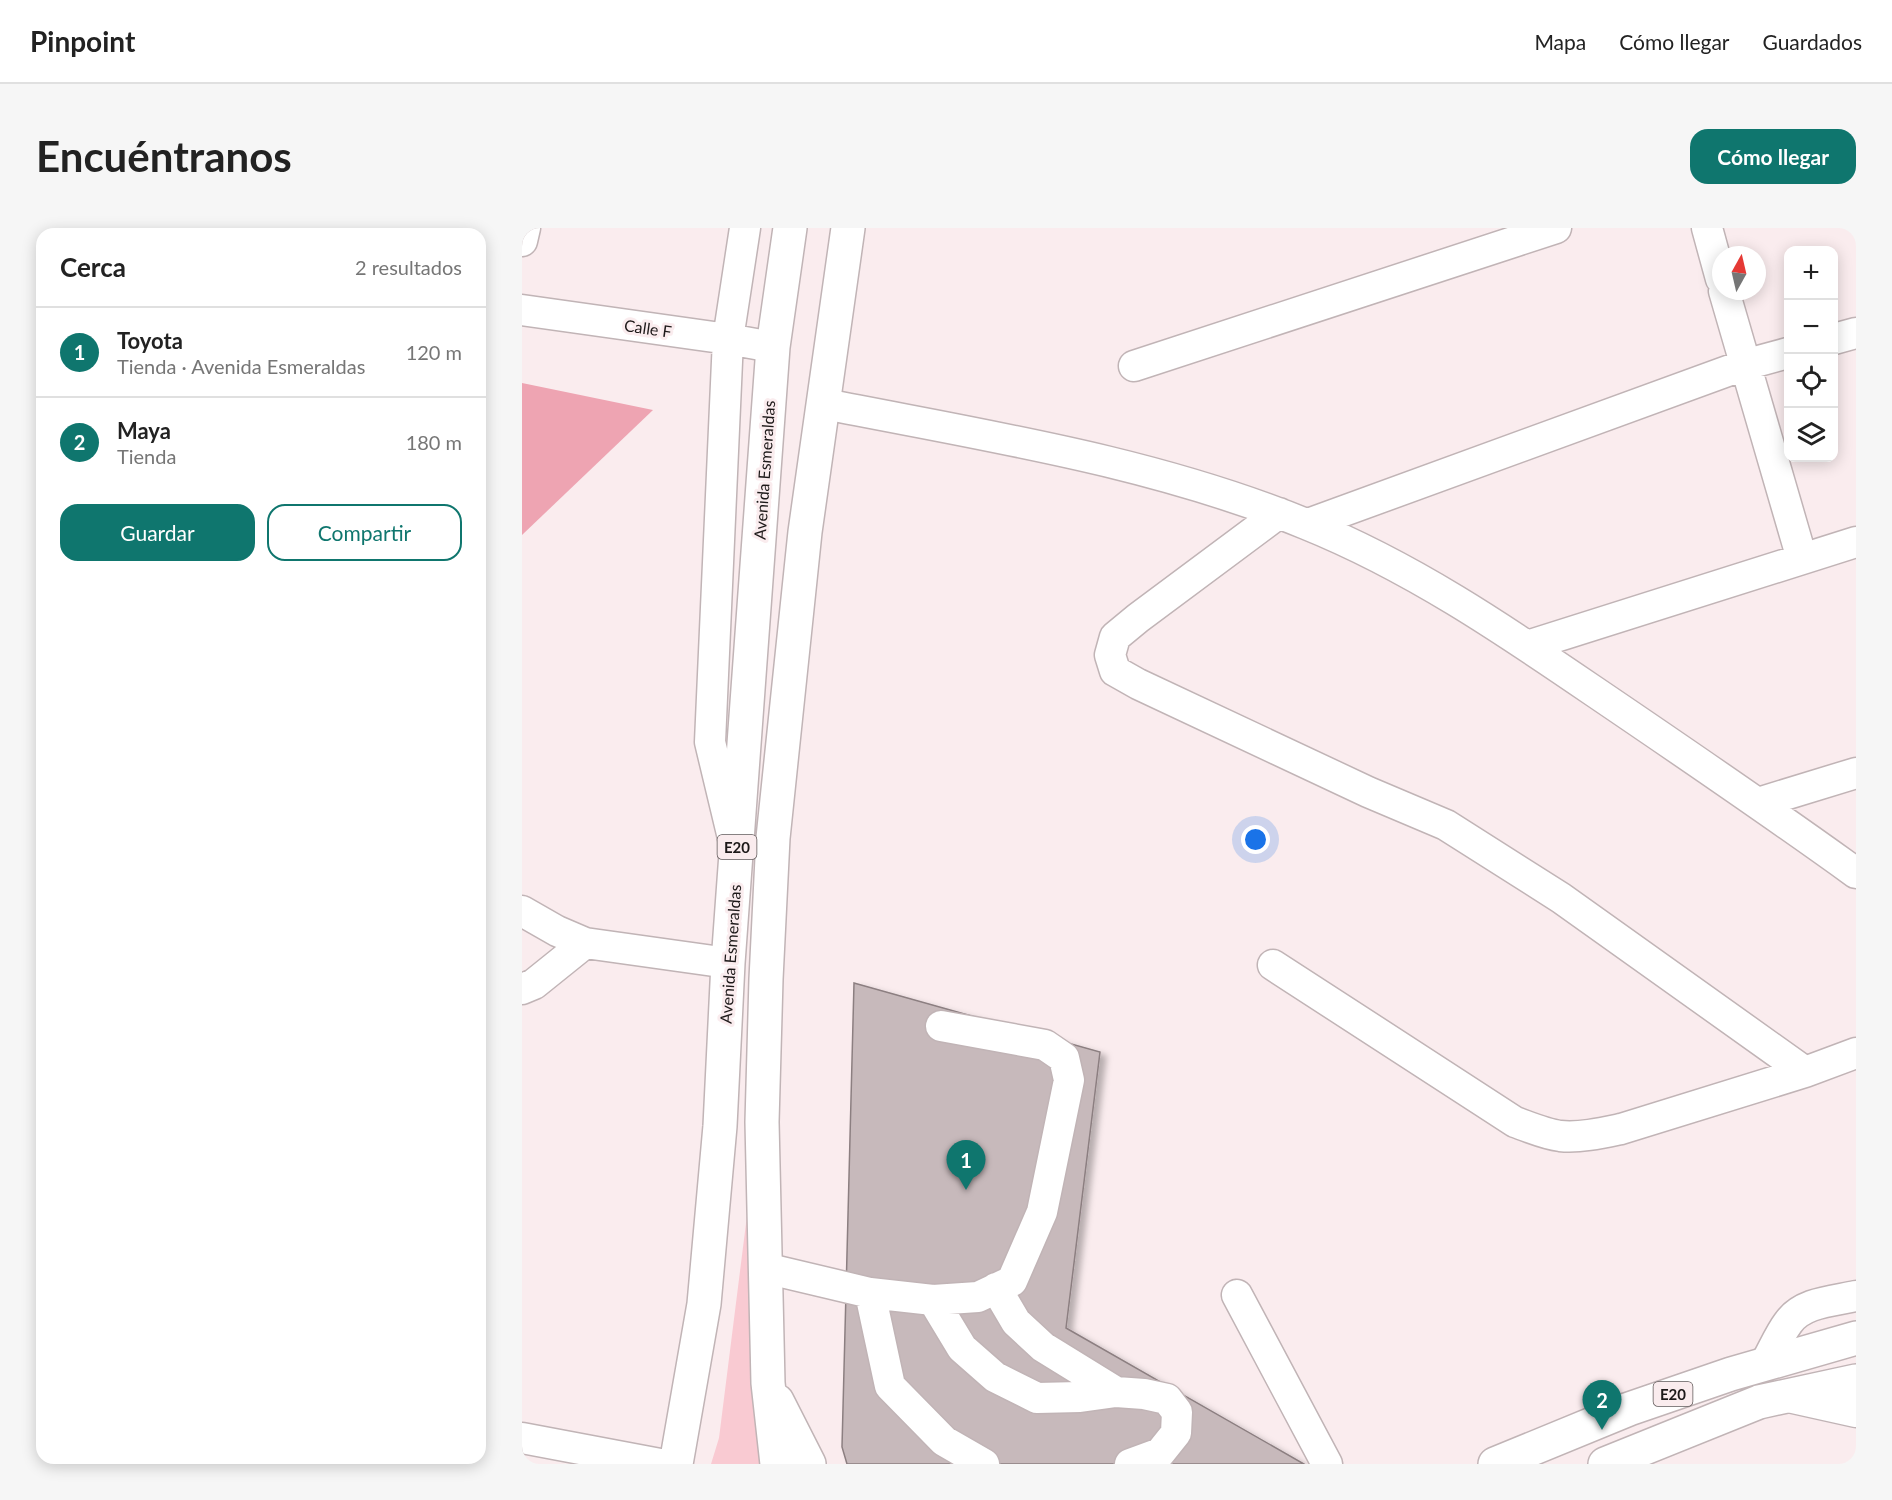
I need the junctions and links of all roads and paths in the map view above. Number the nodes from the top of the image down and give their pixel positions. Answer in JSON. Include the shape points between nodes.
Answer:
{"nodes":[{"id":1,"x":525,"y":228,"type":"edge"},
{"id":2,"x":745,"y":228,"type":"edge"},
{"id":3,"x":790,"y":228,"type":"edge"},
{"id":4,"x":848,"y":228,"type":"edge"},
{"id":5,"x":1556,"y":228,"type":"edge"},
{"id":6,"x":1707,"y":228,"type":"edge"},
{"id":7,"x":522,"y":242,"type":"edge"},
{"id":8,"x":1712,"y":246,"type":"edge"},
{"id":9,"x":1726,"y":300,"type":"edge"},
{"id":10,"x":522,"y":310,"type":"edge"},
{"id":11,"x":1856,"y":333,"type":"edge"},
{"id":12,"x":1838,"y":338,"type":"edge"},
{"id":13,"x":728,"y":339,"type":"junction"},
{"id":14,"x":773,"y":347,"type":"junction"},
{"id":15,"x":1784,"y":353,"type":"edge"},
{"id":16,"x":1744,"y":365,"type":"junction"},
{"id":17,"x":1134,"y":366,"type":"dead end"},
{"id":18,"x":825,"y":404,"type":"junction"},
{"id":19,"x":1279,"y":513,"type":"junction"},
{"id":20,"x":1308,"y":524,"type":"junction"},
{"id":21,"x":1856,"y":542,"type":"edge"},
{"id":22,"x":1802,"y":559,"type":"junction"},
{"id":23,"x":1527,"y":646,"type":"junction"},
{"id":24,"x":1856,"y":773,"type":"edge"},
{"id":25,"x":1758,"y":802,"type":"junction"},
{"id":26,"x":736,"y":850,"type":"junction"},
{"id":27,"x":1856,"y":873,"type":"edge"},
{"id":28,"x":522,"y":911,"type":"edge"},
{"id":29,"x":585,"y":943,"type":"junction"},
{"id":30,"x":728,"y":963,"type":"junction"},
{"id":31,"x":1273,"y":965,"type":"dead end"},
{"id":32,"x":522,"y":989,"type":"edge"},
{"id":33,"x":941,"y":1026,"type":"dead end"},
{"id":34,"x":1856,"y":1053,"type":"edge"},
{"id":35,"x":1805,"y":1072,"type":"junction"},
{"id":36,"x":765,"y":1268,"type":"junction"},
{"id":37,"x":996,"y":1288,"type":"junction"},
{"id":38,"x":870,"y":1293,"type":"junction"},
{"id":39,"x":1237,"y":1295,"type":"dead end"},
{"id":40,"x":1856,"y":1296,"type":"edge"},
{"id":41,"x":933,"y":1300,"type":"junction"},
{"id":42,"x":1856,"y":1338,"type":"edge"},
{"id":43,"x":1765,"y":1364,"type":"junction"},
{"id":44,"x":1856,"y":1380,"type":"edge"},
{"id":45,"x":768,"y":1383,"type":"junction"},
{"id":46,"x":1116,"y":1392,"type":"junction"},
{"id":47,"x":1784,"y":1396,"type":"junction"},
{"id":48,"x":1856,"y":1412,"type":"edge"},
{"id":49,"x":522,"y":1438,"type":"edge"},
{"id":50,"x":660,"y":1464,"type":"edge"},
{"id":51,"x":676,"y":1464,"type":"edge"},
{"id":52,"x":777,"y":1464,"type":"edge"},
{"id":53,"x":809,"y":1464,"type":"edge"},
{"id":54,"x":984,"y":1464,"type":"edge"},
{"id":55,"x":1130,"y":1464,"type":"edge"},
{"id":56,"x":1327,"y":1464,"type":"edge"},
{"id":57,"x":1495,"y":1464,"type":"edge"},
{"id":58,"x":1605,"y":1464,"type":"edge"}],
"edges":[{"from":1,"to":7,"type":"street"},
{"from":2,"to":13,"type":"street"},
{"from":3,"to":14,"type":"highway","name":"Avenida Esmeraldas","number":"E20"},
{"from":4,"to":18,"type":"highway","number":"E20"},
{"from":5,"to":17,"type":"street"},
{"from":6,"to":8,"type":"street"},
{"from":9,"to":16,"type":"street"},
{"from":10,"to":13,"type":"street","name":"Calle F"},
{"from":11,"to":12,"type":"street"},
{"from":13,"to":14,"type":"street","name":"Calle F"},
{"from":13,"to":26,"type":"street","via":[[710,742]]},
{"from":14,"to":26,"type":"highway","name":"Avenida Esmeraldas","number":"E20"},
{"from":15,"to":16,"type":"street"},
{"from":16,"to":20,"type":"street"},
{"from":16,"to":22,"type":"street"},
{"from":18,"to":19,"type":"street","via":[[1087,456],[1172,478]]},
{"from":18,"to":36,"type":"highway","number":"E20","via":[[805,532],[773,838],[762,1122]]},
{"from":19,"to":20,"type":"street"},
{"from":19,"to":35,"type":"street","via":[[1115,637],[1110,655],[1115,671],[1446,825],[1561,898]]},
{"from":20,"to":23,"type":"street","via":[[1423,581]]},
{"from":21,"to":22,"type":"street"},
{"from":22,"to":23,"type":"street"},
{"from":23,"to":25,"type":"street"},
{"from":24,"to":25,"type":"street"},
{"from":25,"to":27,"type":"street"},
{"from":26,"to":30,"type":"highway","name":"Avenida Esmeraldas","number":"E20"},
{"from":28,"to":29,"type":"street"},
{"from":29,"to":30,"type":"street"},
{"from":29,"to":32,"type":"street","via":[[534,984]]},
{"from":30,"to":51,"type":"highway","name":"Avenida Esmeraldas","number":"E20","via":[[720,1126],[704,1304]]},
{"from":31,"to":35,"type":"street","via":[[1515,1122],[1561,1136],[1621,1129]]},
{"from":33,"to":37,"type":"street","via":[[1045,1045],[1064,1058],[1069,1080],[1042,1212],[1012,1281]]},
{"from":34,"to":35,"type":"street"},
{"from":36,"to":38,"type":"street"},
{"from":36,"to":45,"type":"highway","number":"E20"},
{"from":37,"to":41,"type":"street","via":[[978,1297]]},
{"from":37,"to":46,"type":"street","via":[[1016,1322],[1043,1347]]},
{"from":38,"to":41,"type":"street"},
{"from":38,"to":54,"type":"street","via":[[890,1386],[944,1441]]},
{"from":39,"to":56,"type":"street"},
{"from":40,"to":43,"type":"street","via":[[1797,1313]]},
{"from":41,"to":46,"type":"street","via":[[962,1348],[995,1377],[1037,1398]]},
{"from":42,"to":43,"type":"highway","number":"E20"},
{"from":43,"to":57,"type":"highway","number":"E20","via":[[1629,1409]]},
{"from":44,"to":47,"type":"highway","number":"E20"},
{"from":45,"to":52,"type":"highway","number":"E20"},
{"from":45,"to":53,"type":"highway"},
{"from":46,"to":55,"type":"street","via":[[1167,1399],[1177,1412],[1176,1433],[1160,1453]]},
{"from":47,"to":48,"type":"street"},
{"from":47,"to":58,"type":"highway","number":"E20","via":[[1759,1402]]},
{"from":49,"to":50,"type":"street"}]}
